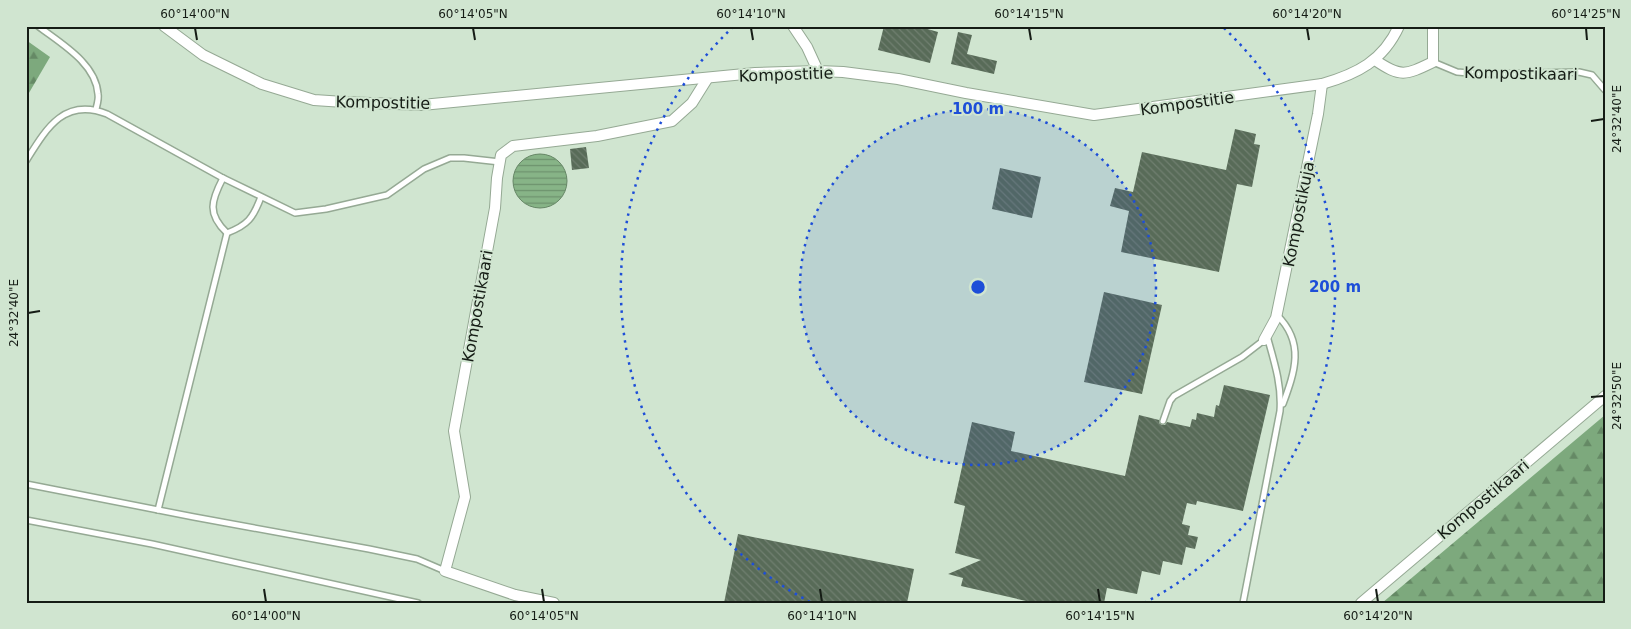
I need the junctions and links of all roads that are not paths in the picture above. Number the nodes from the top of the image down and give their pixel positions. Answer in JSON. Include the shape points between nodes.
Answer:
{"nodes":[{"id":1,"x":38,"y":26,"type":"edge"},
{"id":2,"x":164,"y":26,"type":"edge"},
{"id":3,"x":793,"y":26,"type":"edge"},
{"id":4,"x":1399,"y":26,"type":"edge"},
{"id":5,"x":1433,"y":26,"type":"edge"},
{"id":6,"x":1375,"y":60,"type":"junction"},
{"id":7,"x":1433,"y":62,"type":"junction"},
{"id":8,"x":818,"y":71,"type":"junction"},
{"id":9,"x":707,"y":79,"type":"junction"},
{"id":10,"x":1322,"y":84,"type":"junction"},
{"id":11,"x":1605,"y":90,"type":"edge"},
{"id":12,"x":96,"y":110,"type":"junction"},
{"id":13,"x":26,"y":161,"type":"edge"},
{"id":14,"x":500,"y":162,"type":"junction"},
{"id":15,"x":223,"y":178,"type":"junction"},
{"id":16,"x":261,"y":197,"type":"junction"},
{"id":17,"x":227,"y":233,"type":"junction"},
{"id":18,"x":1276,"y":314,"type":"junction"},
{"id":19,"x":1265,"y":338,"type":"junction"},
{"id":20,"x":1605,"y":396,"type":"edge"},
{"id":21,"x":1280,"y":411,"type":"junction"},
{"id":22,"x":1162,"y":420,"type":"dead end"},
{"id":23,"x":26,"y":484,"type":"edge"},
{"id":24,"x":158,"y":510,"type":"junction"},
{"id":25,"x":26,"y":520,"type":"edge"},
{"id":26,"x":445,"y":571,"type":"junction"},
{"id":27,"x":513,"y":599,"type":"edge"},
{"id":28,"x":418,"y":603,"type":"edge"},
{"id":29,"x":554,"y":603,"type":"edge"},
{"id":30,"x":1243,"y":603,"type":"edge"},
{"id":31,"x":1361,"y":603,"type":"edge"}],
"edges":[{"from":1,"to":12,"type":"lane","via":[[88,68],[98,94]]},
{"from":2,"to":9,"type":"street","name":"Kompostitie","via":[[203,55],[262,84],[314,100],[422,105]]},
{"from":3,"to":8,"type":"street"},
{"from":4,"to":6,"type":"street","name":"Kompostitie","via":[[1391,42]]},
{"from":5,"to":7,"type":"street"},
{"from":6,"to":7,"type":"street","via":[[1400,73],[1413,72]]},
{"from":6,"to":10,"type":"street","name":"Kompostitie","via":[[1344,78]]},
{"from":7,"to":11,"type":"lane","name":"Kompostikaari","via":[[1457,72],[1482,74],[1579,72],[1592,75]]},
{"from":8,"to":9,"type":"street","name":"Kompostitie","via":[[755,73]]},
{"from":8,"to":10,"type":"street","name":"Kompostitie","via":[[898,79],[1094,115]]},
{"from":9,"to":14,"type":"street","via":[[692,103],[672,121],[597,136],[513,146],[501,155]]},
{"from":10,"to":18,"type":"street","name":"Kompostikuja"},
{"from":12,"to":13,"type":"lane","via":[[71,112],[58,118]]},
{"from":12,"to":15,"type":"lane"},
{"from":14,"to":16,"type":"lane","via":[[450,158],[424,169],[387,195],[326,209],[295,212]]},
{"from":14,"to":26,"type":"street","name":"Kompostikaari","via":[[495,208],[454,431],[465,497]]},
{"from":15,"to":16,"type":"lane"},
{"from":15,"to":17,"type":"lane","via":[[212,204],[212,213]]},
{"from":16,"to":17,"type":"lane","via":[[251,219]]},
{"from":17,"to":24,"type":"lane"},
{"from":18,"to":19,"type":"street","name":"Kompostikuja"},
{"from":18,"to":21,"type":"lane","via":[[1290,332],[1296,358]]},
{"from":19,"to":21,"type":"lane","via":[[1278,377]]},
{"from":19,"to":22,"type":"lane","via":[[1242,357],[1174,396]]},
{"from":20,"to":31,"type":"street","name":"Kompostikaari"},
{"from":21,"to":30,"type":"lane"},
{"from":23,"to":24,"type":"lane"},
{"from":24,"to":26,"type":"lane","via":[[417,559]]},
{"from":25,"to":28,"type":"lane","via":[[152,544]]},
{"from":26,"to":27,"type":"street"},
{"from":27,"to":29,"type":"street"}]}
